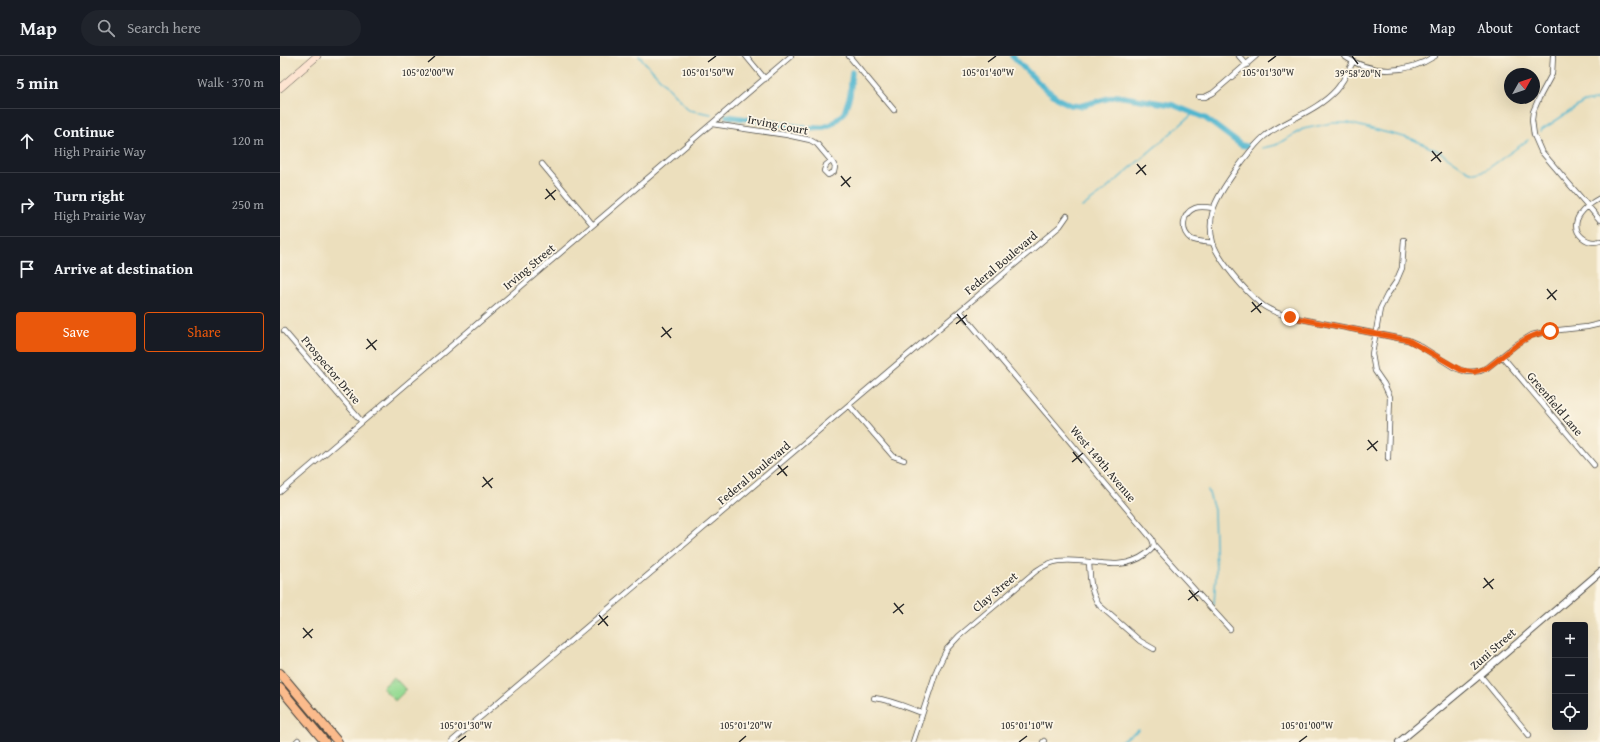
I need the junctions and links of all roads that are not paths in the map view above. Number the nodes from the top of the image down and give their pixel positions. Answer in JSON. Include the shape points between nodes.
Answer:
{"nodes":[{"id":1,"x":317,"y":56,"type":"edge"},
{"id":2,"x":746,"y":56,"type":"edge"},
{"id":3,"x":791,"y":56,"type":"edge"},
{"id":4,"x":849,"y":56,"type":"edge"},
{"id":5,"x":1239,"y":56,"type":"edge"},
{"id":6,"x":1256,"y":56,"type":"edge"},
{"id":7,"x":1344,"y":56,"type":"edge"},
{"id":8,"x":1435,"y":56,"type":"edge"},
{"id":9,"x":1553,"y":56,"type":"edge"},
{"id":10,"x":1353,"y":62,"type":"junction"},
{"id":11,"x":1246,"y":65,"type":"junction"},
{"id":12,"x":765,"y":79,"type":"junction"},
{"id":13,"x":280,"y":88,"type":"edge"},
{"id":14,"x":1199,"y":97,"type":"dead end"},
{"id":15,"x":894,"y":110,"type":"dead end"},
{"id":16,"x":712,"y":124,"type":"junction"},
{"id":17,"x":831,"y":161,"type":"dead end"},
{"id":18,"x":542,"y":164,"type":"dead end"},
{"id":19,"x":1600,"y":198,"type":"edge"},
{"id":20,"x":1588,"y":207,"type":"junction"},
{"id":21,"x":1213,"y":208,"type":"junction"},
{"id":22,"x":1067,"y":216,"type":"dead end"},
{"id":23,"x":1600,"y":220,"type":"edge"},
{"id":24,"x":593,"y":225,"type":"junction"},
{"id":25,"x":1404,"y":240,"type":"dead end"},
{"id":26,"x":1600,"y":241,"type":"edge"},
{"id":27,"x":1213,"y":243,"type":"junction"},
{"id":28,"x":960,"y":311,"type":"junction"},
{"id":29,"x":1600,"y":324,"type":"edge"},
{"id":30,"x":284,"y":331,"type":"dead end"},
{"id":31,"x":1376,"y":333,"type":"junction"},
{"id":32,"x":1502,"y":356,"type":"junction"},
{"id":33,"x":849,"y":405,"type":"junction"},
{"id":34,"x":362,"y":422,"type":"junction"},
{"id":35,"x":1388,"y":458,"type":"dead end"},
{"id":36,"x":904,"y":460,"type":"dead end"},
{"id":37,"x":1594,"y":464,"type":"dead end"},
{"id":38,"x":280,"y":492,"type":"edge"},
{"id":39,"x":1154,"y":545,"type":"junction"},
{"id":40,"x":1089,"y":562,"type":"junction"},
{"id":41,"x":1600,"y":572,"type":"edge"},
{"id":42,"x":1230,"y":629,"type":"dead end"},
{"id":43,"x":1154,"y":649,"type":"dead end"},
{"id":44,"x":280,"y":673,"type":"edge"},
{"id":45,"x":1480,"y":675,"type":"junction"},
{"id":46,"x":280,"y":688,"type":"edge"},
{"id":47,"x":874,"y":698,"type":"dead end"},
{"id":48,"x":922,"y":713,"type":"junction"},
{"id":49,"x":1529,"y":735,"type":"dead end"},
{"id":50,"x":325,"y":742,"type":"edge"},
{"id":51,"x":338,"y":742,"type":"edge"},
{"id":52,"x":451,"y":742,"type":"edge"},
{"id":53,"x":913,"y":742,"type":"edge"},
{"id":54,"x":1399,"y":742,"type":"edge"}],
"edges":[{"from":1,"to":13,"type":"main road"},
{"from":2,"to":12,"type":"street"},
{"from":3,"to":12,"type":"street","name":"Irving Street"},
{"from":4,"to":15,"type":"street"},
{"from":5,"to":11,"type":"street"},
{"from":6,"to":11,"type":"street"},
{"from":7,"to":10,"type":"street"},
{"from":8,"to":10,"type":"street","via":[[1419,65],[1390,70],[1370,68]]},
{"from":9,"to":20,"type":"street","via":[[1552,74],[1533,112],[1534,135],[1542,150]]},
{"from":10,"to":21,"type":"street","via":[[1342,83],[1328,98],[1275,129],[1252,148]]},
{"from":11,"to":14,"type":"street","via":[[1213,93]]},
{"from":12,"to":16,"type":"street","name":"Irving Street"},
{"from":16,"to":17,"type":"street","name":"Irving Court","via":[[810,140],[817,144]]},
{"from":16,"to":24,"type":"street","name":"Irving Street"},
{"from":18,"to":24,"type":"street"},
{"from":19,"to":20,"type":"street"},
{"from":20,"to":23,"type":"street"},
{"from":20,"to":26,"type":"street","via":[[1579,216],[1577,229],[1584,240]]},
{"from":21,"to":27,"type":"street","via":[[1210,227]]},
{"from":21,"to":27,"type":"street","via":[[1194,208],[1186,215],[1184,223],[1186,233],[1192,239]]},
{"from":22,"to":28,"type":"street","name":"Federal Boulevard","via":[[1060,226]]},
{"from":24,"to":34,"type":"street","name":"Irving Street"},
{"from":25,"to":31,"type":"street","via":[[1402,268],[1383,302]]},
{"from":27,"to":31,"type":"street","via":[[1224,264],[1268,309],[1286,316]]},
{"from":28,"to":33,"type":"street","name":"Federal Boulevard"},
{"from":28,"to":39,"type":"street","name":"West 149th Avenue","via":[[1152,539]]},
{"from":29,"to":32,"type":"street","via":[[1587,328],[1540,333],[1524,339]]},
{"from":30,"to":34,"type":"street","name":"Prospector Drive"},
{"from":31,"to":32,"type":"street","via":[[1408,340],[1455,368],[1467,372],[1487,368]]},
{"from":31,"to":35,"type":"street","via":[[1372,354],[1373,365],[1388,390],[1391,403]]},
{"from":32,"to":37,"type":"street","name":"Greenfield Lane"},
{"from":33,"to":36,"type":"street","via":[[893,456]]},
{"from":33,"to":52,"type":"street","name":"Federal Boulevard"},
{"from":34,"to":38,"type":"street","name":"Irving Street"},
{"from":39,"to":40,"type":"street","name":"Clay Street","via":[[1143,556],[1131,562]]},
{"from":39,"to":42,"type":"street","name":"West 149th Avenue"},
{"from":40,"to":43,"type":"street","via":[[1091,589],[1099,606],[1140,641]]},
{"from":40,"to":48,"type":"street","name":"Clay Street","via":[[1059,561],[1042,567],[959,636],[942,657]]},
{"from":41,"to":45,"type":"street","name":"Zuni Street"},
{"from":44,"to":51,"type":"main road"},
{"from":45,"to":49,"type":"street"},
{"from":45,"to":54,"type":"street","name":"Zuni Street"},
{"from":46,"to":50,"type":"main road"},
{"from":47,"to":48,"type":"street","via":[[888,700]]},
{"from":48,"to":53,"type":"street","name":"Clay Street"}]}
